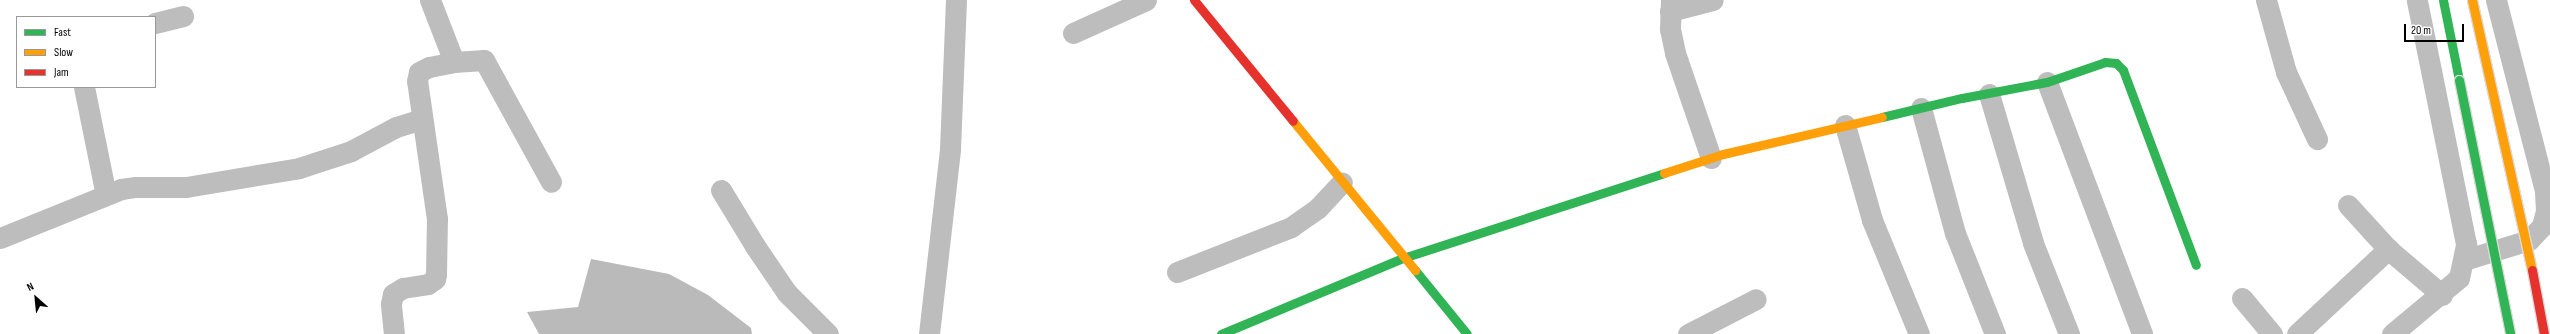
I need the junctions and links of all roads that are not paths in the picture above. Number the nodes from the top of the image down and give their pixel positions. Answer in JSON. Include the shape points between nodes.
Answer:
{"nodes":[{"id":1,"x":430,"y":0,"type":"edge"},
{"id":2,"x":956,"y":0,"type":"edge"},
{"id":3,"x":1146,"y":0,"type":"edge"},
{"id":4,"x":1194,"y":0,"type":"edge"},
{"id":5,"x":1713,"y":0,"type":"edge"},
{"id":6,"x":2266,"y":0,"type":"edge"},
{"id":7,"x":2417,"y":0,"type":"edge"},
{"id":8,"x":2443,"y":0,"type":"edge"},
{"id":9,"x":2472,"y":0,"type":"edge"},
{"id":10,"x":2496,"y":0,"type":"edge"},
{"id":11,"x":1671,"y":6,"type":"edge"},
{"id":12,"x":183,"y":16,"type":"dead end"},
{"id":13,"x":156,"y":23,"type":"edge"},
{"id":14,"x":1073,"y":33,"type":"dead end"},
{"id":15,"x":454,"y":62,"type":"junction"},
{"id":16,"x":2047,"y":82,"type":"junction"},
{"id":17,"x":84,"y":88,"type":"edge"},
{"id":18,"x":1989,"y":94,"type":"junction"},
{"id":19,"x":1921,"y":108,"type":"junction"},
{"id":20,"x":422,"y":119,"type":"junction"},
{"id":21,"x":1845,"y":125,"type":"junction"},
{"id":22,"x":2317,"y":139,"type":"dead end"},
{"id":23,"x":1711,"y":158,"type":"junction"},
{"id":24,"x":551,"y":182,"type":"dead end"},
{"id":25,"x":1342,"y":182,"type":"junction"},
{"id":26,"x":721,"y":190,"type":"dead end"},
{"id":27,"x":106,"y":195,"type":"junction"},
{"id":28,"x":2348,"y":205,"type":"dead end"},
{"id":29,"x":0,"y":238,"type":"edge"},
{"id":30,"x":2388,"y":249,"type":"junction"},
{"id":31,"x":1403,"y":258,"type":"junction"},
{"id":32,"x":2464,"y":260,"type":"junction"},
{"id":33,"x":2196,"y":265,"type":"dead end"},
{"id":34,"x":1177,"y":272,"type":"dead end"},
{"id":35,"x":2442,"y":295,"type":"junction"},
{"id":36,"x":2242,"y":298,"type":"dead end"},
{"id":37,"x":1756,"y":299,"type":"dead end"},
{"id":38,"x":394,"y":334,"type":"edge"},
{"id":39,"x":828,"y":334,"type":"edge"},
{"id":40,"x":929,"y":334,"type":"edge"},
{"id":41,"x":1221,"y":334,"type":"edge"},
{"id":42,"x":1467,"y":334,"type":"edge"},
{"id":43,"x":1688,"y":334,"type":"edge"},
{"id":44,"x":1919,"y":334,"type":"edge"},
{"id":45,"x":1995,"y":334,"type":"edge"},
{"id":46,"x":2069,"y":334,"type":"edge"},
{"id":47,"x":2142,"y":334,"type":"edge"},
{"id":48,"x":2272,"y":334,"type":"edge"},
{"id":49,"x":2297,"y":334,"type":"edge"},
{"id":50,"x":2392,"y":334,"type":"edge"},
{"id":51,"x":2510,"y":334,"type":"edge"},
{"id":52,"x":2544,"y":334,"type":"edge"}],
"edges":[{"from":1,"to":15,"type":"street"},
{"from":2,"to":40,"type":"street","via":[[950,149]]},
{"from":3,"to":14,"type":"street"},
{"from":4,"to":25,"type":"main road"},
{"from":5,"to":11,"type":"street"},
{"from":6,"to":22,"type":"street","via":[[2286,72]]},
{"from":7,"to":32,"type":"street","via":[[2466,244]]},
{"from":8,"to":51,"type":"main road","bridge":true},
{"from":9,"to":52,"type":"main road","bridge":true,"via":[[2525,229]]},
{"from":10,"to":32,"type":"street","via":[[2545,191],[2546,211],[2542,226],[2529,240]]},
{"from":11,"to":23,"type":"street","via":[[1670,29],[1674,53]]},
{"from":12,"to":13,"type":"street"},
{"from":15,"to":20,"type":"street","via":[[429,67],[419,72],[417,81]]},
{"from":15,"to":24,"type":"street","via":[[478,59],[486,62]]},
{"from":16,"to":18,"type":"main road"},
{"from":16,"to":33,"type":"main road","via":[[2105,62],[2116,63],[2123,70]]},
{"from":16,"to":47,"type":"street"},
{"from":17,"to":27,"type":"street"},
{"from":18,"to":19,"type":"main road"},
{"from":18,"to":46,"type":"street","via":[[2033,243]]},
{"from":19,"to":21,"type":"main road"},
{"from":19,"to":45,"type":"street","via":[[1955,233]]},
{"from":20,"to":27,"type":"street","via":[[396,127],[351,151],[299,168],[186,187],[128,187]]},
{"from":20,"to":38,"type":"street","via":[[437,219],[436,274],[435,279],[428,284],[403,288],[393,294],[390,304]]},
{"from":21,"to":23,"type":"main road"},
{"from":21,"to":44,"type":"street","via":[[1872,220]]},
{"from":23,"to":31,"type":"main road"},
{"from":25,"to":31,"type":"main road"},
{"from":25,"to":34,"type":"street","via":[[1318,208],[1291,227]]},
{"from":26,"to":39,"type":"street","via":[[754,246],[788,293]]},
{"from":27,"to":29,"type":"street"},
{"from":28,"to":30,"type":"street"},
{"from":30,"to":35,"type":"street"},
{"from":30,"to":49,"type":"street"},
{"from":31,"to":41,"type":"main road"},
{"from":31,"to":42,"type":"main road"},
{"from":32,"to":35,"type":"street","via":[[2459,278]]},
{"from":35,"to":50,"type":"street"},
{"from":36,"to":48,"type":"street"},
{"from":37,"to":43,"type":"street"}]}
